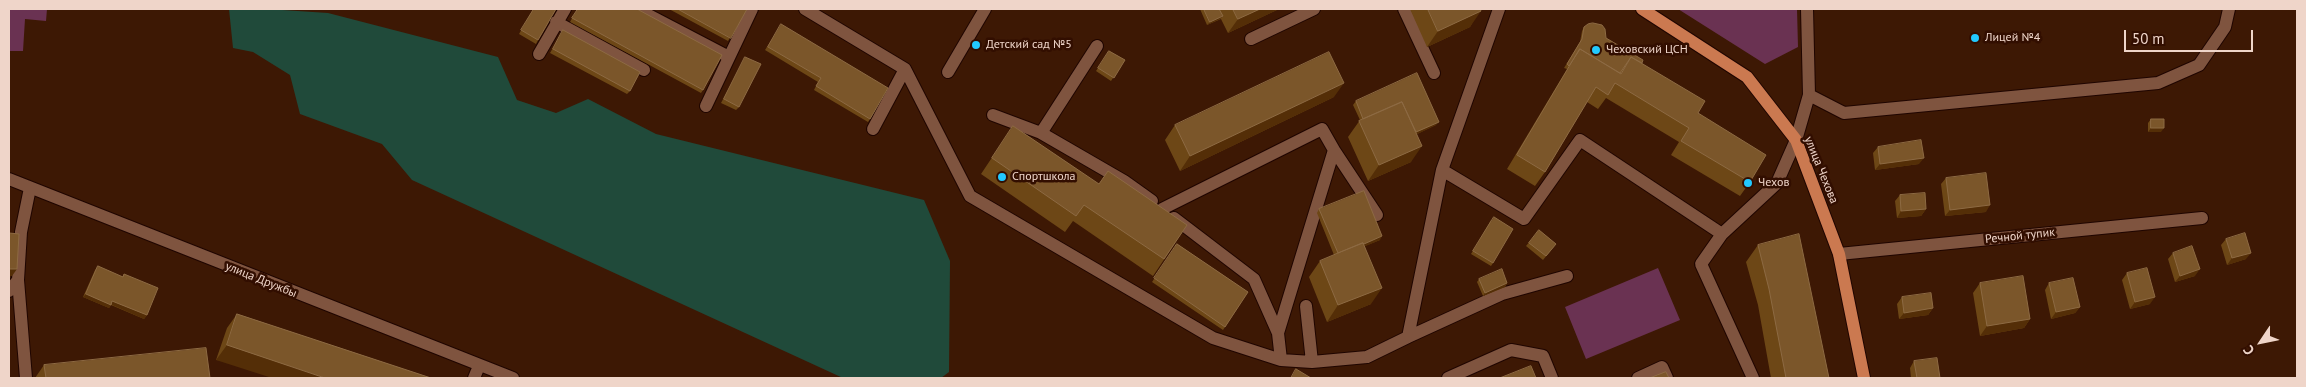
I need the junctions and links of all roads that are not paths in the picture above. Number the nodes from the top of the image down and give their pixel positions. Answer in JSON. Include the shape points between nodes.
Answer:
{"nodes":[{"id":1,"x":565,"y":9,"type":"edge"},
{"id":2,"x":637,"y":9,"type":"edge"},
{"id":3,"x":752,"y":9,"type":"edge"},
{"id":4,"x":805,"y":9,"type":"edge"},
{"id":5,"x":985,"y":9,"type":"edge"},
{"id":6,"x":1314,"y":9,"type":"edge"},
{"id":7,"x":1404,"y":9,"type":"edge"},
{"id":8,"x":1499,"y":9,"type":"edge"},
{"id":9,"x":1642,"y":9,"type":"edge"},
{"id":10,"x":1807,"y":9,"type":"edge"},
{"id":11,"x":2229,"y":9,"type":"edge"},
{"id":12,"x":556,"y":22,"type":"junction"},
{"id":13,"x":1251,"y":39,"type":"dead end"},
{"id":14,"x":1097,"y":46,"type":"dead end"},
{"id":15,"x":539,"y":54,"type":"dead end"},
{"id":16,"x":729,"y":57,"type":"junction"},
{"id":17,"x":905,"y":69,"type":"junction"},
{"id":18,"x":644,"y":70,"type":"dead end"},
{"id":19,"x":948,"y":72,"type":"dead end"},
{"id":20,"x":1434,"y":73,"type":"dead end"},
{"id":21,"x":1809,"y":95,"type":"junction"},
{"id":22,"x":706,"y":106,"type":"dead end"},
{"id":23,"x":994,"y":116,"type":"dead end"},
{"id":24,"x":872,"y":129,"type":"dead end"},
{"id":25,"x":1041,"y":133,"type":"junction"},
{"id":26,"x":1796,"y":140,"type":"junction"},
{"id":27,"x":1334,"y":150,"type":"junction"},
{"id":28,"x":1442,"y":170,"type":"junction"},
{"id":29,"x":9,"y":179,"type":"edge"},
{"id":30,"x":30,"y":188,"type":"junction"},
{"id":31,"x":1162,"y":209,"type":"junction"},
{"id":32,"x":1377,"y":215,"type":"dead end"},
{"id":33,"x":2202,"y":218,"type":"dead end"},
{"id":34,"x":1722,"y":234,"type":"junction"},
{"id":35,"x":1839,"y":254,"type":"junction"},
{"id":36,"x":1567,"y":276,"type":"dead end"},
{"id":37,"x":18,"y":280,"type":"junction"},
{"id":38,"x":9,"y":291,"type":"edge"},
{"id":39,"x":1306,"y":306,"type":"dead end"},
{"id":40,"x":1278,"y":333,"type":"junction"},
{"id":41,"x":1408,"y":336,"type":"junction"},
{"id":42,"x":1281,"y":360,"type":"junction"},
{"id":43,"x":1312,"y":362,"type":"junction"},
{"id":44,"x":479,"y":366,"type":"junction"},
{"id":45,"x":26,"y":378,"type":"edge"},
{"id":46,"x":474,"y":378,"type":"edge"},
{"id":47,"x":513,"y":378,"type":"edge"},
{"id":48,"x":1448,"y":378,"type":"edge"},
{"id":49,"x":1552,"y":378,"type":"edge"},
{"id":50,"x":1638,"y":378,"type":"edge"},
{"id":51,"x":1667,"y":378,"type":"edge"},
{"id":52,"x":1753,"y":378,"type":"edge"},
{"id":53,"x":1864,"y":378,"type":"edge"}],
"edges":[{"from":1,"to":12,"type":"street"},
{"from":2,"to":16,"type":"street"},
{"from":3,"to":16,"type":"street"},
{"from":4,"to":17,"type":"street"},
{"from":5,"to":19,"type":"street"},
{"from":6,"to":13,"type":"street"},
{"from":7,"to":20,"type":"street"},
{"from":8,"to":28,"type":"street"},
{"from":9,"to":26,"type":"main road","name":"улица Чехова","via":[[1747,77]]},
{"from":10,"to":21,"type":"street"},
{"from":11,"to":21,"type":"street","via":[[2225,27],[2199,66],[2158,83],[1844,113]]},
{"from":12,"to":15,"type":"street"},
{"from":12,"to":18,"type":"street"},
{"from":14,"to":25,"type":"street"},
{"from":16,"to":22,"type":"street"},
{"from":17,"to":24,"type":"street"},
{"from":17,"to":42,"type":"street","via":[[970,196],[1214,338]]},
{"from":21,"to":26,"type":"street"},
{"from":23,"to":25,"type":"street"},
{"from":25,"to":31,"type":"street","via":[[1124,182]]},
{"from":26,"to":34,"type":"street","via":[[1777,183]]},
{"from":26,"to":35,"type":"main road","name":"улица Чехова"},
{"from":27,"to":31,"type":"street","via":[[1322,129]]},
{"from":27,"to":32,"type":"street"},
{"from":27,"to":40,"type":"street"},
{"from":28,"to":34,"type":"street","via":[[1524,220],[1580,140]]},
{"from":28,"to":41,"type":"street"},
{"from":29,"to":30,"type":"street","name":"улица Дружбы"},
{"from":30,"to":37,"type":"street","via":[[21,232]]},
{"from":30,"to":44,"type":"street","name":"улица Дружбы"},
{"from":31,"to":40,"type":"street","via":[[1254,279]]},
{"from":33,"to":35,"type":"street","name":"Речной тупик"},
{"from":34,"to":52,"type":"street","via":[[1701,264]]},
{"from":35,"to":53,"type":"main road","name":"улица Чехова"},
{"from":36,"to":41,"type":"street","via":[[1502,294]]},
{"from":37,"to":38,"type":"street"},
{"from":37,"to":45,"type":"street"},
{"from":39,"to":43,"type":"street"},
{"from":40,"to":42,"type":"street"},
{"from":41,"to":43,"type":"street","via":[[1366,357]]},
{"from":42,"to":43,"type":"street"},
{"from":44,"to":46,"type":"street"},
{"from":44,"to":47,"type":"street","name":"улица Дружбы"},
{"from":48,"to":49,"type":"street","via":[[1511,350],[1543,356]]},
{"from":50,"to":51,"type":"street","via":[[1662,367]]}]}
